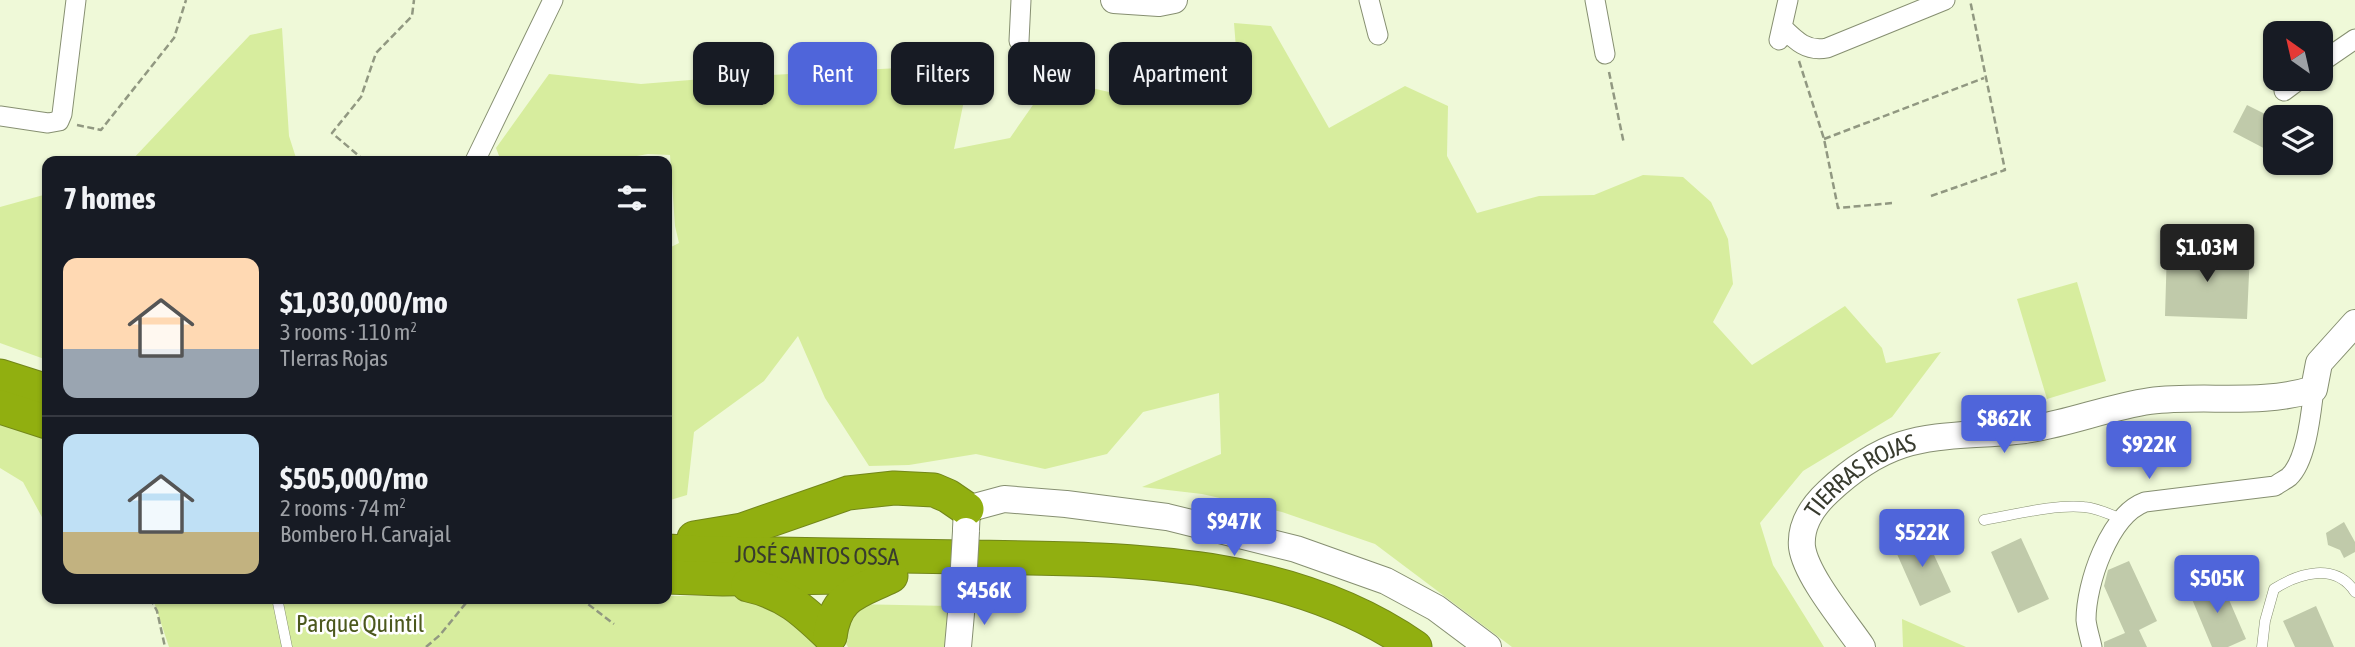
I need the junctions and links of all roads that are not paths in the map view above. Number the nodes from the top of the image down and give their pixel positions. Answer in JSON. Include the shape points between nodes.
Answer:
{"nodes":[{"id":1,"x":76,"y":0,"type":"edge"},
{"id":2,"x":553,"y":0,"type":"edge"},
{"id":3,"x":1021,"y":0,"type":"edge"},
{"id":4,"x":1114,"y":0,"type":"edge"},
{"id":5,"x":1174,"y":0,"type":"edge"},
{"id":6,"x":1369,"y":0,"type":"edge"},
{"id":7,"x":1595,"y":0,"type":"edge"},
{"id":8,"x":1788,"y":0,"type":"edge"},
{"id":9,"x":1945,"y":0,"type":"edge"},
{"id":10,"x":1378,"y":35,"type":"dead end"},
{"id":11,"x":2355,"y":38,"type":"edge"},
{"id":12,"x":1019,"y":41,"type":"dead end"},
{"id":13,"x":1605,"y":54,"type":"road end"},
{"id":14,"x":2333,"y":54,"type":"edge"},
{"id":15,"x":0,"y":117,"type":"edge"},
{"id":16,"x":477,"y":156,"type":"edge"},
{"id":17,"x":2355,"y":323,"type":"edge"},
{"id":18,"x":0,"y":376,"type":"edge"},
{"id":19,"x":42,"y":389,"type":"edge"},
{"id":20,"x":2314,"y":389,"type":"junction"},
{"id":21,"x":0,"y":407,"type":"edge"},
{"id":22,"x":42,"y":420,"type":"edge"},
{"id":23,"x":2121,"y":519,"type":"junction"},
{"id":24,"x":966,"y":520,"type":"junction"},
{"id":25,"x":1984,"y":520,"type":"dead end"},
{"id":26,"x":672,"y":541,"type":"edge"},
{"id":27,"x":672,"y":551,"type":"edge"},
{"id":28,"x":891,"y":576,"type":"junction"},
{"id":29,"x":672,"y":578,"type":"edge"},
{"id":30,"x":723,"y":579,"type":"junction"},
{"id":31,"x":2355,"y":592,"type":"edge"},
{"id":32,"x":278,"y":604,"type":"edge"},
{"id":33,"x":833,"y":642,"type":"edge"},
{"id":34,"x":287,"y":647,"type":"edge"},
{"id":35,"x":958,"y":647,"type":"edge"},
{"id":36,"x":1378,"y":647,"type":"edge"},
{"id":37,"x":1415,"y":647,"type":"edge"},
{"id":38,"x":1488,"y":647,"type":"edge"},
{"id":39,"x":1863,"y":647,"type":"edge"},
{"id":40,"x":2092,"y":647,"type":"edge"},
{"id":41,"x":2262,"y":647,"type":"edge"}],
"edges":[{"from":1,"to":15,"type":"street","via":[[59,121]]},
{"from":2,"to":16,"type":"street"},
{"from":3,"to":12,"type":"street"},
{"from":4,"to":5,"type":"street"},
{"from":6,"to":10,"type":"street"},
{"from":7,"to":13,"type":"street"},
{"from":8,"to":9,"type":"street","via":[[1781,34],[1815,50]]},
{"from":11,"to":14,"type":"street"},
{"from":17,"to":20,"type":"street","via":[[2319,363]]},
{"from":18,"to":19,"type":"highway"},
{"from":20,"to":23,"type":"street","via":[[2299,460],[2291,475],[2275,486],[2145,502]]},
{"from":20,"to":39,"type":"street","name":"TIERRAS ROJAS","via":[[2290,397],[2152,401],[2026,430],[1910,441],[1872,457],[1817,502],[1807,519],[1802,546],[1814,576]]},
{"from":21,"to":22,"type":"highway"},
{"from":23,"to":25,"type":"lane","via":[[2084,506]]},
{"from":23,"to":40,"type":"street","via":[[2088,591],[2086,622]]},
{"from":24,"to":26,"type":"highway","via":[[948,496],[934,490],[894,488],[848,493],[742,530]]},
{"from":24,"to":35,"type":"street","bridge":true},
{"from":24,"to":38,"type":"street","via":[[1004,499],[1167,517],[1284,546],[1386,581],[1436,608]]},
{"from":27,"to":37,"type":"highway","name":"JOSÉ SANTOS OSSA","via":[[1063,558],[1191,566],[1241,574],[1338,605]]},
{"from":28,"to":30,"type":"highway","name":"JOSÉ SANTOS OSSA"},
{"from":28,"to":33,"type":"highway","via":[[841,603],[832,621]]},
{"from":28,"to":36,"type":"highway","name":"JOSÉ SANTOS OSSA","via":[[1045,578],[1208,588],[1304,612]]},
{"from":29,"to":30,"type":"highway","name":"JOSÉ SANTOS OSSA"},
{"from":30,"to":33,"type":"highway","via":[[770,590],[800,606]]},
{"from":31,"to":41,"type":"lane","via":[[2348,582],[2330,575],[2311,572],[2291,578],[2274,589]]},
{"from":32,"to":34,"type":"lane"}]}
